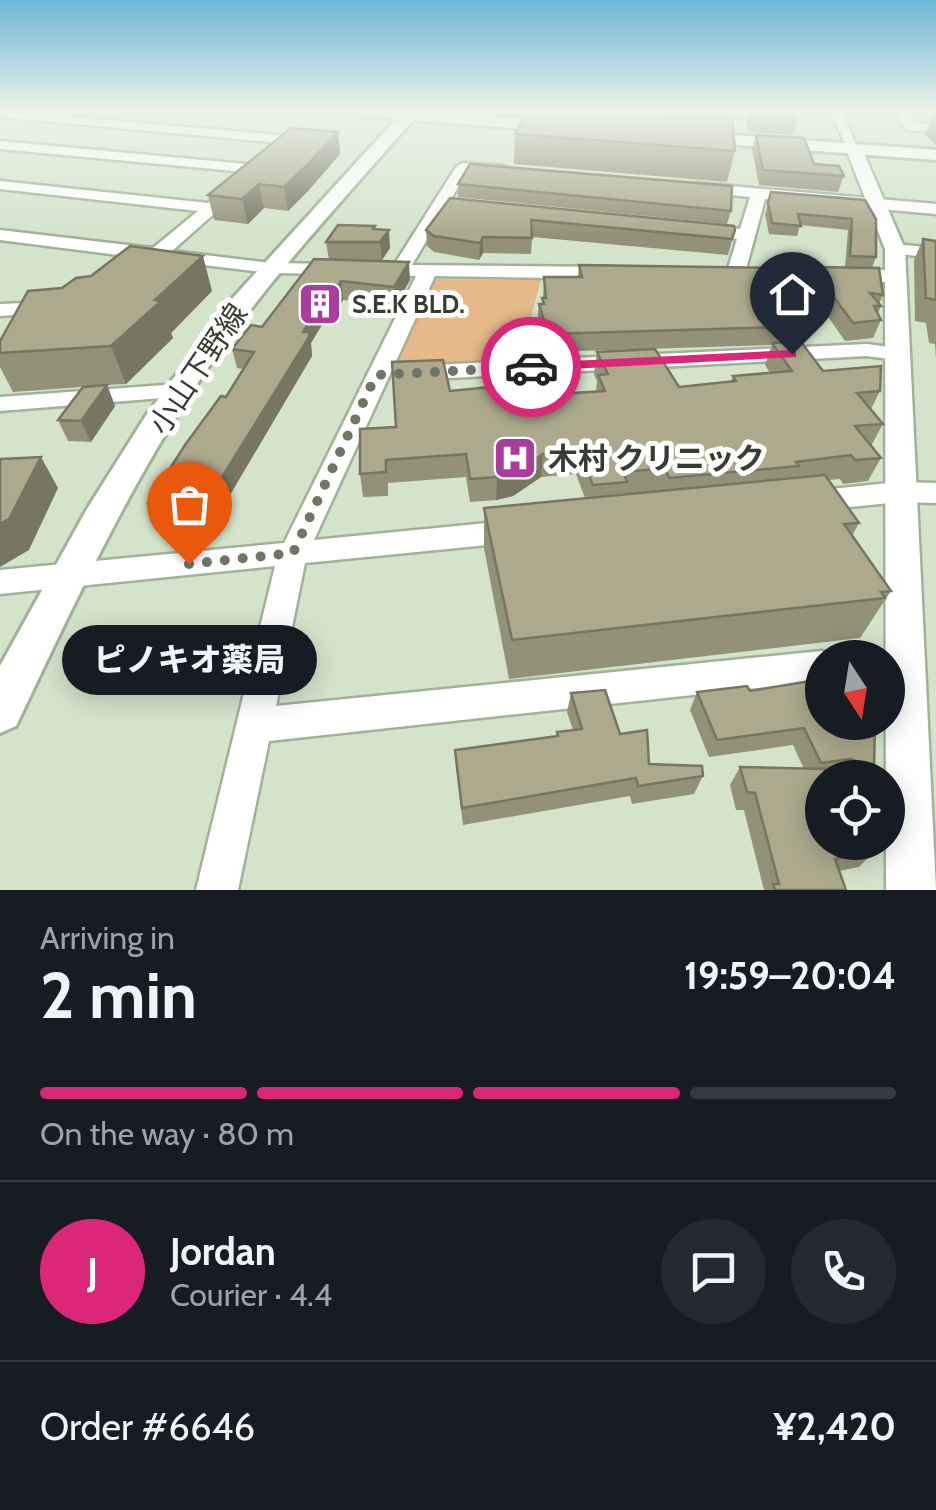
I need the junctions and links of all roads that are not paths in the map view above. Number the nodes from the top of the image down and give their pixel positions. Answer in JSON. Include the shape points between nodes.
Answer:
{"nodes":[{"id":1,"x":31,"y":153,"type":"edge"},
{"id":2,"x":75,"y":153,"type":"edge"},
{"id":3,"x":277,"y":153,"type":"edge"},
{"id":4,"x":375,"y":153,"type":"edge"},
{"id":5,"x":856,"y":153,"type":"edge"},
{"id":6,"x":895,"y":153,"type":"edge"},
{"id":7,"x":936,"y":156,"type":"edge"},
{"id":8,"x":12,"y":162,"type":"dead end"},
{"id":9,"x":256,"y":170,"type":"junction"},
{"id":10,"x":530,"y":173,"type":"edge"},
{"id":11,"x":0,"y":185,"type":"edge"},
{"id":12,"x":683,"y":186,"type":"edge"},
{"id":13,"x":759,"y":194,"type":"junction"},
{"id":14,"x":877,"y":203,"type":"junction"},
{"id":15,"x":440,"y":204,"type":"junction"},
{"id":16,"x":460,"y":206,"type":"edge"},
{"id":17,"x":212,"y":208,"type":"junction"},
{"id":18,"x":936,"y":208,"type":"edge"},
{"id":19,"x":688,"y":229,"type":"edge"},
{"id":20,"x":746,"y":235,"type":"junction"},
{"id":21,"x":0,"y":236,"type":"edge"},
{"id":22,"x":936,"y":253,"type":"edge"},
{"id":23,"x":156,"y":254,"type":"junction"},
{"id":24,"x":894,"y":262,"type":"junction"},
{"id":25,"x":271,"y":268,"type":"junction"},
{"id":26,"x":398,"y":270,"type":"junction"},
{"id":27,"x":428,"y":271,"type":"junction"},
{"id":28,"x":640,"y":274,"type":"edge"},
{"id":29,"x":126,"y":280,"type":"edge"},
{"id":30,"x":77,"y":306,"type":"edge"},
{"id":31,"x":0,"y":310,"type":"edge"},
{"id":32,"x":896,"y":354,"type":"junction"},
{"id":33,"x":376,"y":375,"type":"junction"},
{"id":34,"x":179,"y":391,"type":"junction"},
{"id":35,"x":0,"y":404,"type":"edge"},
{"id":36,"x":898,"y":492,"type":"junction"},
{"id":37,"x":936,"y":494,"type":"edge"},
{"id":38,"x":778,"y":504,"type":"edge"},
{"id":39,"x":546,"y":528,"type":"edge"},
{"id":40,"x":293,"y":553,"type":"junction"},
{"id":41,"x":69,"y":576,"type":"junction"},
{"id":42,"x":0,"y":582,"type":"edge"},
{"id":43,"x":898,"y":640,"type":"edge"},
{"id":44,"x":805,"y":668,"type":"edge"},
{"id":45,"x":0,"y":711,"type":"edge"},
{"id":46,"x":254,"y":726,"type":"junction"},
{"id":47,"x":902,"y":740,"type":"edge"},
{"id":48,"x":217,"y":890,"type":"edge"},
{"id":49,"x":912,"y":890,"type":"edge"}],
"edges":[{"from":1,"to":8,"type":"street"},
{"from":2,"to":9,"type":"street"},
{"from":3,"to":9,"type":"street"},
{"from":4,"to":25,"type":"main road","name":"小山下野線"},
{"from":5,"to":14,"type":"street"},
{"from":6,"to":7,"type":"main road"},
{"from":9,"to":17,"type":"street"},
{"from":10,"to":15,"type":"street","via":[[463,167]]},
{"from":11,"to":17,"type":"street"},
{"from":12,"to":13,"type":"street"},
{"from":13,"to":14,"type":"street"},
{"from":13,"to":20,"type":"street"},
{"from":14,"to":18,"type":"street"},
{"from":14,"to":24,"type":"street"},
{"from":15,"to":16,"type":"street"},
{"from":15,"to":26,"type":"street"},
{"from":17,"to":23,"type":"street"},
{"from":19,"to":20,"type":"street"},
{"from":20,"to":24,"type":"street","via":[[726,274]]},
{"from":21,"to":23,"type":"street"},
{"from":22,"to":24,"type":"street"},
{"from":23,"to":25,"type":"street"},
{"from":23,"to":29,"type":"street"},
{"from":24,"to":32,"type":"street"},
{"from":25,"to":26,"type":"street"},
{"from":25,"to":34,"type":"main road","name":"小山下野線"},
{"from":26,"to":27,"type":"street"},
{"from":27,"to":28,"type":"street"},
{"from":27,"to":33,"type":"street"},
{"from":30,"to":31,"type":"street"},
{"from":32,"to":33,"type":"street","via":[[867,350]]},
{"from":32,"to":36,"type":"street"},
{"from":33,"to":40,"type":"street"},
{"from":34,"to":35,"type":"street"},
{"from":34,"to":41,"type":"main road","name":"小山下野線"},
{"from":36,"to":37,"type":"street"},
{"from":36,"to":38,"type":"street"},
{"from":36,"to":43,"type":"street"},
{"from":39,"to":40,"type":"street"},
{"from":40,"to":41,"type":"street"},
{"from":40,"to":46,"type":"street"},
{"from":41,"to":42,"type":"street"},
{"from":41,"to":45,"type":"main road","name":"小山下野線"},
{"from":44,"to":46,"type":"street"},
{"from":46,"to":48,"type":"street"},
{"from":47,"to":49,"type":"street"}]}
